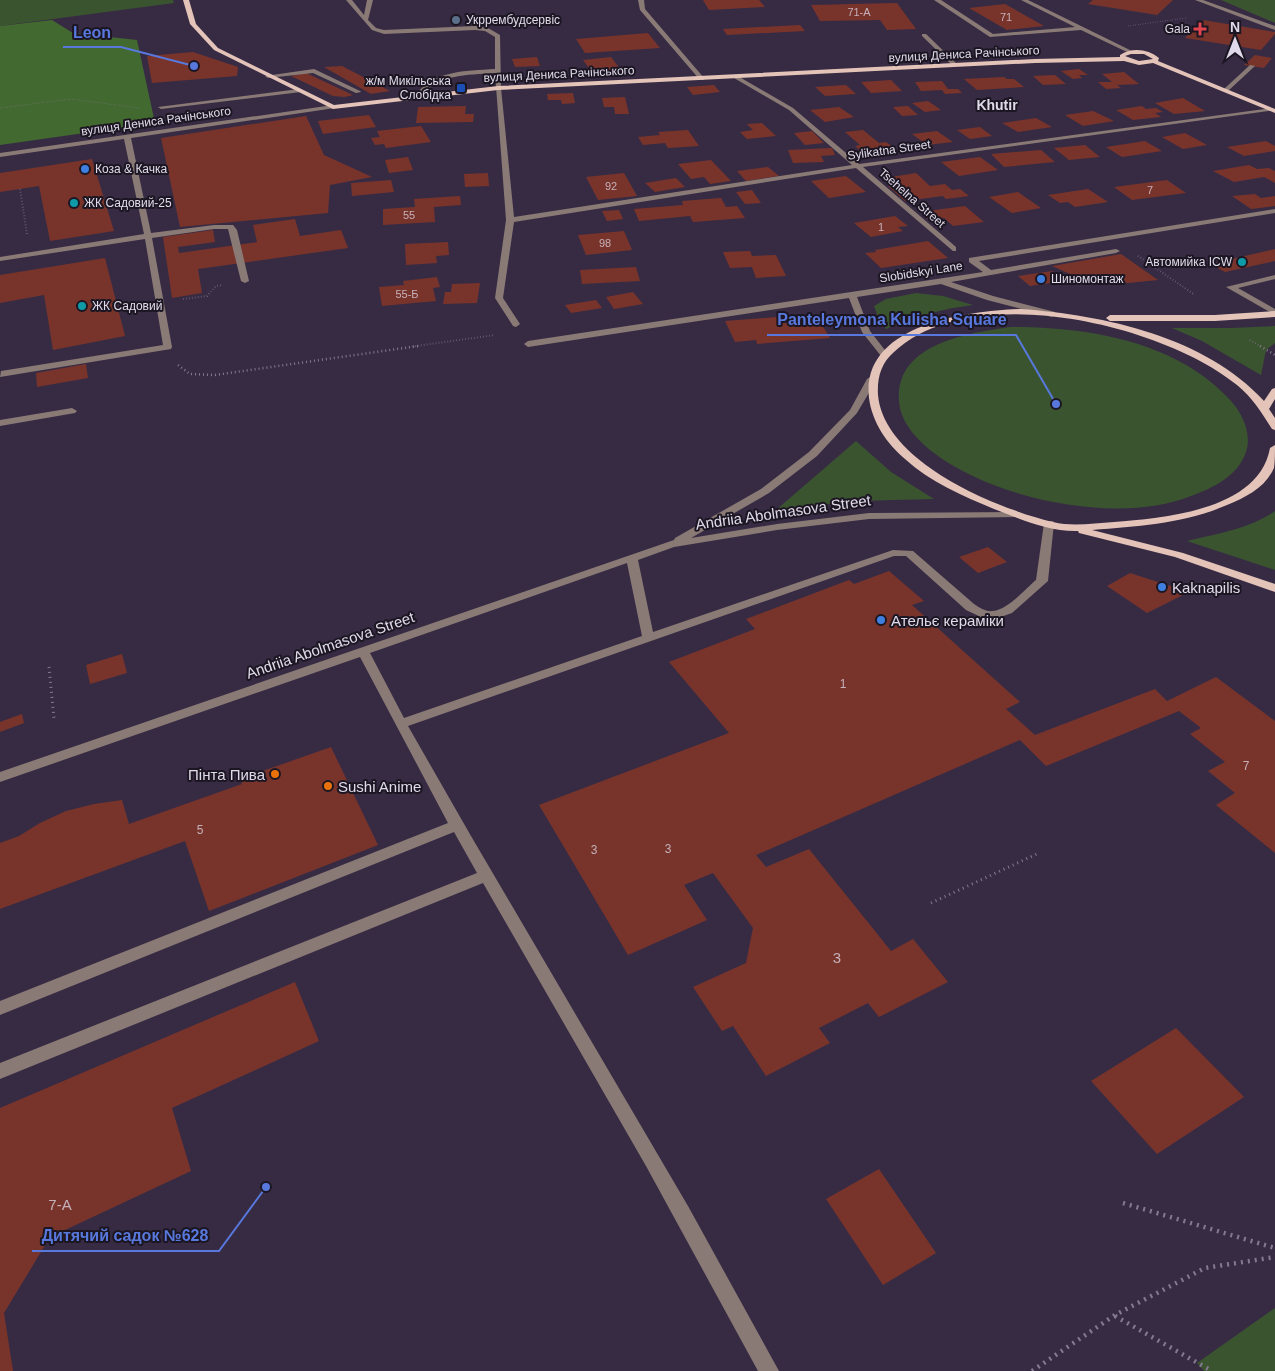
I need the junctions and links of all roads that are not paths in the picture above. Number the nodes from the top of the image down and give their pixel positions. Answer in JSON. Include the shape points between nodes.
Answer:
{"nodes":[{"id":1,"x":186,"y":0,"type":"edge"},
{"id":2,"x":348,"y":0,"type":"edge"},
{"id":3,"x":370,"y":0,"type":"edge"},
{"id":4,"x":641,"y":0,"type":"edge"},
{"id":5,"x":937,"y":0,"type":"edge"},
{"id":6,"x":1024,"y":0,"type":"edge"},
{"id":7,"x":1198,"y":0,"type":"edge"},
{"id":8,"x":365,"y":20,"type":"junction"},
{"id":9,"x":1082,"y":28,"type":"junction"},
{"id":10,"x":1275,"y":28,"type":"edge"},
{"id":11,"x":924,"y":35,"type":"dead end"},
{"id":12,"x":1131,"y":52,"type":"junction"},
{"id":13,"x":1124,"y":59,"type":"junction"},
{"id":14,"x":1154,"y":62,"type":"junction"},
{"id":15,"x":955,"y":65,"type":"junction"},
{"id":16,"x":1252,"y":66,"type":"dead end"},
{"id":17,"x":498,"y":71,"type":"junction"},
{"id":18,"x":268,"y":76,"type":"junction"},
{"id":19,"x":736,"y":77,"type":"junction"},
{"id":20,"x":702,"y":79,"type":"junction"},
{"id":21,"x":498,"y":88,"type":"junction"},
{"id":22,"x":1226,"y":90,"type":"junction"},
{"id":23,"x":299,"y":91,"type":"junction"},
{"id":24,"x":358,"y":92,"type":"dead end"},
{"id":25,"x":417,"y":97,"type":"junction"},
{"id":26,"x":161,"y":107,"type":"dead end"},
{"id":27,"x":334,"y":107,"type":"junction"},
{"id":28,"x":1274,"y":110,"type":"edge"},
{"id":29,"x":127,"y":137,"type":"junction"},
{"id":30,"x":0,"y":155,"type":"edge"},
{"id":31,"x":858,"y":166,"type":"junction"},
{"id":32,"x":1275,"y":211,"type":"edge"},
{"id":33,"x":510,"y":220,"type":"junction"},
{"id":34,"x":148,"y":236,"type":"junction"},
{"id":35,"x":953,"y":248,"type":"dead end"},
{"id":36,"x":1116,"y":251,"type":"dead end"},
{"id":37,"x":0,"y":259,"type":"edge"},
{"id":38,"x":991,"y":274,"type":"junction"},
{"id":39,"x":1275,"y":277,"type":"edge"},
{"id":40,"x":245,"y":281,"type":"road end"},
{"id":41,"x":940,"y":282,"type":"junction"},
{"id":42,"x":852,"y":296,"type":"junction"},
{"id":43,"x":1275,"y":313,"type":"edge"},
{"id":44,"x":1052,"y":314,"type":"junction"},
{"id":45,"x":1075,"y":316,"type":"junction"},
{"id":46,"x":516,"y":324,"type":"road end"},
{"id":47,"x":528,"y":344,"type":"dead end"},
{"id":48,"x":884,"y":354,"type":"junction"},
{"id":49,"x":1,"y":374,"type":"edge"},
{"id":50,"x":872,"y":379,"type":"junction"},
{"id":51,"x":1275,"y":391,"type":"edge"},
{"id":52,"x":1264,"y":409,"type":"junction"},
{"id":53,"x":72,"y":411,"type":"dead end"},
{"id":54,"x":0,"y":423,"type":"edge"},
{"id":55,"x":1275,"y":427,"type":"edge"},
{"id":56,"x":1275,"y":448,"type":"edge"},
{"id":57,"x":1019,"y":515,"type":"junction"},
{"id":58,"x":1049,"y":523,"type":"junction"},
{"id":59,"x":1068,"y":528,"type":"junction"},
{"id":60,"x":672,"y":544,"type":"junction"},
{"id":61,"x":632,"y":558,"type":"junction"},
{"id":62,"x":1275,"y":588,"type":"edge"},
{"id":63,"x":648,"y":638,"type":"junction"},
{"id":64,"x":363,"y":651,"type":"junction"},
{"id":65,"x":401,"y":724,"type":"junction"},
{"id":66,"x":0,"y":777,"type":"edge"},
{"id":67,"x":457,"y":825,"type":"junction"},
{"id":68,"x":486,"y":876,"type":"junction"},
{"id":69,"x":0,"y":1008,"type":"edge"},
{"id":70,"x":0,"y":1072,"type":"edge"},
{"id":71,"x":769,"y":1371,"type":"edge"}],
"edges":[{"from":1,"to":18,"type":"main road","via":[[192,24],[216,49]]},
{"from":2,"to":8,"type":"street"},
{"from":3,"to":8,"type":"street"},
{"from":4,"to":20,"type":"street","via":[[642,9]]},
{"from":5,"to":9,"type":"street","via":[[992,36]]},
{"from":6,"to":9,"type":"street"},
{"from":7,"to":10,"type":"street"},
{"from":8,"to":17,"type":"street","via":[[374,29],[384,32],[486,29],[498,36]]},
{"from":9,"to":12,"type":"street"},
{"from":11,"to":15,"type":"street"},
{"from":12,"to":13,"type":"main road","via":[[1122,55]]},
{"from":12,"to":14,"type":"main road","via":[[1152,55],[1157,59]]},
{"from":13,"to":14,"type":"main road","name":"вулиця Дениса Рачінського"},
{"from":13,"to":15,"type":"main road","name":"вулиця Дениса Рачінського"},
{"from":14,"to":22,"type":"main road"},
{"from":15,"to":19,"type":"main road","name":"вулиця Дениса Рачінського"},
{"from":16,"to":22,"type":"street"},
{"from":17,"to":21,"type":"street"},
{"from":17,"to":25,"type":"street","via":[[444,77],[432,81]]},
{"from":18,"to":23,"type":"main road"},
{"from":18,"to":24,"type":"street","via":[[314,71]]},
{"from":19,"to":20,"type":"main road","name":"вулиця Дениса Рачінського"},
{"from":19,"to":31,"type":"street","name":"Tsehelna Street","via":[[791,109]]},
{"from":20,"to":21,"type":"main road","name":"вулиця Дениса Рачінського"},
{"from":21,"to":25,"type":"main road","name":"вулиця Дениса Рачінського"},
{"from":21,"to":33,"type":"street"},
{"from":22,"to":28,"type":"main road"},
{"from":23,"to":26,"type":"street"},
{"from":23,"to":27,"type":"main road"},
{"from":25,"to":27,"type":"main road","name":"вулиця Дениса Рачінського"},
{"from":27,"to":29,"type":"street","name":"вулиця Дениса Рачінського"},
{"from":28,"to":31,"type":"street","name":"Sylikatna Street"},
{"from":29,"to":30,"type":"street","name":"вулиця Дениса Рачінського"},
{"from":29,"to":34,"type":"street"},
{"from":31,"to":33,"type":"street","name":"Sylikatna Street"},
{"from":31,"to":35,"type":"street","name":"Tsehelna Street"},
{"from":32,"to":38,"type":"street","name":"Slobidskyi Lane","via":[[972,260]]},
{"from":33,"to":46,"type":"street","via":[[499,298]]},
{"from":34,"to":37,"type":"street"},
{"from":34,"to":40,"type":"street","via":[[230,227]]},
{"from":34,"to":49,"type":"street","via":[[168,347]]},
{"from":36,"to":38,"type":"street"},
{"from":38,"to":41,"type":"street","name":"Slobidskyi Lane"},
{"from":39,"to":43,"type":"street","via":[[1230,287]]},
{"from":41,"to":42,"type":"street","name":"Slobidskyi Lane"},
{"from":41,"to":44,"type":"street"},
{"from":42,"to":47,"type":"street","name":"Slobidskyi Lane"},
{"from":42,"to":48,"type":"street","via":[[866,332]]},
{"from":43,"to":45,"type":"main road","via":[[1188,319]]},
{"from":44,"to":45,"type":"main road"},
{"from":44,"to":48,"type":"main road","via":[[1008,313],[966,317],[930,326]]},
{"from":45,"to":52,"type":"main road","via":[[1121,326],[1180,348],[1240,383]]},
{"from":48,"to":50,"type":"main road"},
{"from":50,"to":57,"type":"main road","via":[[873,404],[884,430],[910,459],[948,484]]},
{"from":50,"to":60,"type":"street","name":"Andriia Abolmasova Street","via":[[854,411],[813,454],[764,491]]},
{"from":51,"to":52,"type":"main road"},
{"from":52,"to":55,"type":"main road"},
{"from":53,"to":54,"type":"street"},
{"from":56,"to":59,"type":"main road","via":[[1272,462],[1251,489],[1204,513],[1145,523]]},
{"from":57,"to":58,"type":"main road"},
{"from":57,"to":60,"type":"street","name":"Andriia Abolmasova Street","via":[[869,516]]},
{"from":58,"to":59,"type":"main road"},
{"from":58,"to":63,"type":"street","via":[[1042,581],[1008,610],[995,614],[982,614],[970,607],[917,558],[900,552]]},
{"from":59,"to":62,"type":"main road","via":[[1178,555]]},
{"from":60,"to":61,"type":"street","name":"Andriia Abolmasova Street"},
{"from":61,"to":63,"type":"street"},
{"from":61,"to":64,"type":"street","name":"Andriia Abolmasova Street"},
{"from":63,"to":65,"type":"street"},
{"from":64,"to":65,"type":"street"},
{"from":64,"to":66,"type":"street","name":"Andriia Abolmasova Street"},
{"from":65,"to":67,"type":"street"},
{"from":67,"to":68,"type":"street"},
{"from":67,"to":69,"type":"street"},
{"from":68,"to":70,"type":"street"},
{"from":68,"to":71,"type":"street","via":[[698,1239]]}]}
